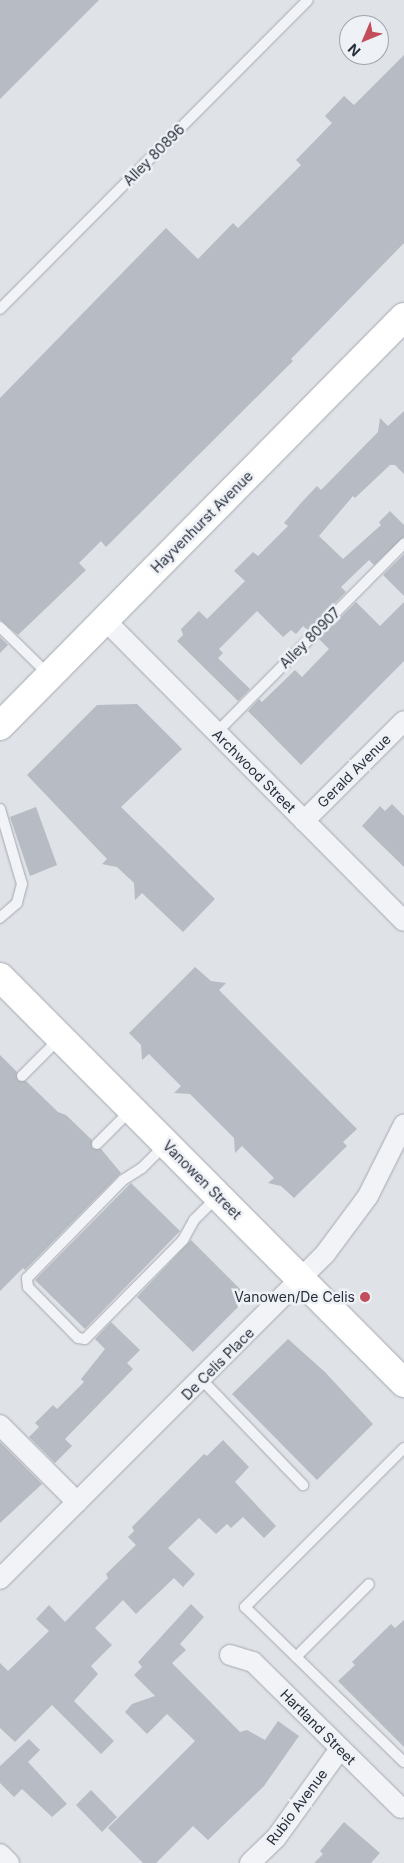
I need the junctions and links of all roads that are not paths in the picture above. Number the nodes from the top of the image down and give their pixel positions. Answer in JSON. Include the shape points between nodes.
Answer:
{"nodes":[{"id":1,"x":308,"y":0,"type":"edge"},
{"id":2,"x":0,"y":309,"type":"edge"},
{"id":3,"x":404,"y":317,"type":"edge"},
{"id":4,"x":404,"y":544,"type":"edge"},
{"id":5,"x":105,"y":620,"type":"junction"},
{"id":6,"x":0,"y":627,"type":"edge"},
{"id":7,"x":50,"y":675,"type":"junction"},
{"id":8,"x":404,"y":721,"type":"edge"},
{"id":9,"x":0,"y":726,"type":"edge"},
{"id":10,"x":216,"y":733,"type":"junction"},
{"id":11,"x":0,"y":809,"type":"edge"},
{"id":12,"x":304,"y":821,"type":"junction"},
{"id":13,"x":0,"y":918,"type":"edge"},
{"id":14,"x":404,"y":922,"type":"edge"},
{"id":15,"x":0,"y":977,"type":"edge"},
{"id":16,"x":61,"y":1038,"type":"junction"},
{"id":17,"x":22,"y":1076,"type":"dead end"},
{"id":18,"x":132,"y":1110,"type":"junction"},
{"id":19,"x":404,"y":1124,"type":"edge"},
{"id":20,"x":97,"y":1144,"type":"dead end"},
{"id":21,"x":166,"y":1144,"type":"junction"},
{"id":22,"x":218,"y":1197,"type":"junction"},
{"id":23,"x":300,"y":1281,"type":"junction"},
{"id":24,"x":202,"y":1380,"type":"junction"},
{"id":25,"x":404,"y":1383,"type":"edge"},
{"id":26,"x":0,"y":1425,"type":"edge"},
{"id":27,"x":404,"y":1448,"type":"edge"},
{"id":28,"x":303,"y":1484,"type":"dead end"},
{"id":29,"x":77,"y":1502,"type":"junction"},
{"id":30,"x":2,"y":1573,"type":"edge"},
{"id":31,"x":369,"y":1584,"type":"dead end"},
{"id":32,"x":230,"y":1655,"type":"dead end"},
{"id":33,"x":296,"y":1657,"type":"junction"},
{"id":34,"x":340,"y":1749,"type":"junction"},
{"id":35,"x":404,"y":1762,"type":"edge"},
{"id":36,"x":400,"y":1808,"type":"dead end"},
{"id":37,"x":0,"y":1854,"type":"edge"},
{"id":38,"x":9,"y":1863,"type":"edge"},
{"id":39,"x":250,"y":1863,"type":"edge"}],
"edges":[{"from":1,"to":2,"type":"lane","name":"Alley 80896"},
{"from":3,"to":5,"type":"main road","name":"Hayvenhurst Avenue"},
{"from":4,"to":10,"type":"lane","name":"Alley 80907"},
{"from":5,"to":7,"type":"main road","name":"Hayvenhurst Avenue"},
{"from":5,"to":10,"type":"street","name":"Archwood Street"},
{"from":6,"to":7,"type":"lane"},
{"from":7,"to":9,"type":"main road","name":"Hayvenhurst Avenue"},
{"from":8,"to":12,"type":"street","name":"Gerald Avenue"},
{"from":10,"to":12,"type":"street","name":"Archwood Street"},
{"from":11,"to":13,"type":"lane","via":[[22,884],[17,903]]},
{"from":12,"to":14,"type":"street","name":"Archwood Street"},
{"from":15,"to":16,"type":"main road","name":"Vanowen Street"},
{"from":16,"to":17,"type":"lane"},
{"from":16,"to":18,"type":"main road","name":"Vanowen Street"},
{"from":18,"to":20,"type":"lane"},
{"from":18,"to":21,"type":"main road","name":"Vanowen Street"},
{"from":19,"to":23,"type":"street","name":"De Celis Place","via":[[368,1196],[325,1254]]},
{"from":21,"to":22,"type":"main road","name":"Vanowen Street"},
{"from":21,"to":22,"type":"lane","via":[[142,1168],[123,1180],[27,1278],[28,1287],[78,1338],[85,1339],[176,1247],[194,1220]]},
{"from":22,"to":23,"type":"main road","name":"Vanowen Street"},
{"from":23,"to":24,"type":"street","name":"De Celis Place"},
{"from":23,"to":25,"type":"main road","name":"Vanowen Street"},
{"from":24,"to":28,"type":"lane"},
{"from":24,"to":29,"type":"street","name":"De Celis Place"},
{"from":26,"to":29,"type":"street"},
{"from":27,"to":33,"type":"lane","via":[[245,1607]]},
{"from":29,"to":30,"type":"street","name":"De Celis Place"},
{"from":31,"to":33,"type":"lane"},
{"from":32,"to":34,"type":"street","name":"Hartland Street","via":[[253,1662]]},
{"from":33,"to":35,"type":"lane"},
{"from":34,"to":36,"type":"street","name":"Hartland Street"},
{"from":34,"to":39,"type":"street","name":"Rubio Avenue","via":[[276,1838]]},
{"from":37,"to":38,"type":"street"}]}
